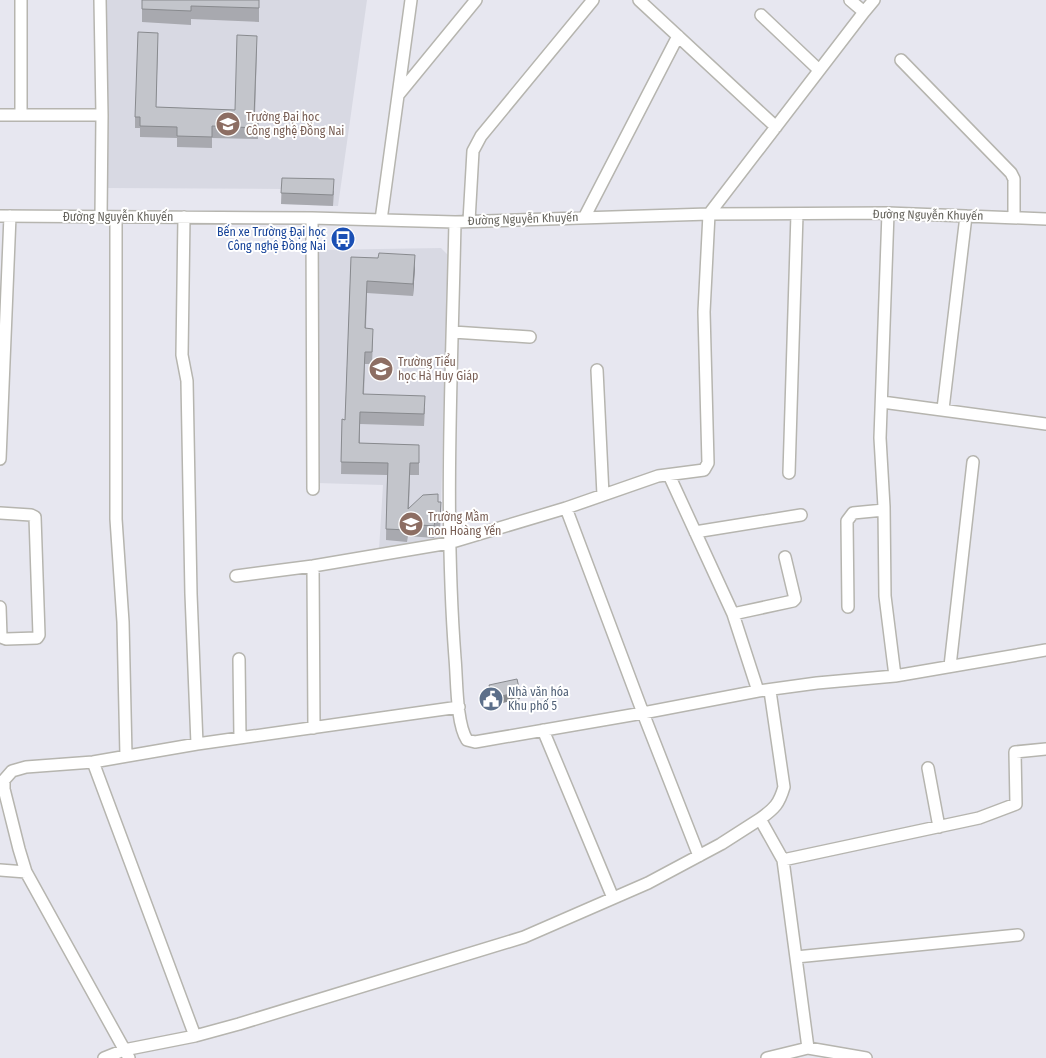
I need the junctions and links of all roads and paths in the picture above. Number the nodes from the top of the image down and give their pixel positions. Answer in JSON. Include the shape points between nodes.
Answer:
{"nodes":[{"id":1,"x":21,"y":0,"type":"edge"},
{"id":2,"x":100,"y":0,"type":"edge"},
{"id":3,"x":411,"y":0,"type":"edge"},
{"id":4,"x":476,"y":0,"type":"edge"},
{"id":5,"x":593,"y":0,"type":"edge"},
{"id":6,"x":639,"y":0,"type":"edge"},
{"id":7,"x":850,"y":0,"type":"edge"},
{"id":8,"x":874,"y":0,"type":"edge"},
{"id":9,"x":864,"y":12,"type":"junction"},
{"id":10,"x":761,"y":15,"type":"dead end"},
{"id":11,"x":678,"y":36,"type":"junction"},
{"id":12,"x":901,"y":60,"type":"dead end"},
{"id":13,"x":819,"y":70,"type":"junction"},
{"id":14,"x":398,"y":95,"type":"junction"},
{"id":15,"x":0,"y":115,"type":"edge"},
{"id":16,"x":21,"y":115,"type":"junction"},
{"id":17,"x":102,"y":115,"type":"junction"},
{"id":18,"x":776,"y":127,"type":"junction"},
{"id":19,"x":888,"y":213,"type":"junction"},
{"id":20,"x":709,"y":214,"type":"junction"},
{"id":21,"x":797,"y":214,"type":"junction"},
{"id":22,"x":5,"y":216,"type":"edge"},
{"id":23,"x":585,"y":216,"type":"junction"},
{"id":24,"x":966,"y":216,"type":"junction"},
{"id":25,"x":101,"y":217,"type":"junction"},
{"id":26,"x":116,"y":217,"type":"junction"},
{"id":27,"x":184,"y":217,"type":"junction"},
{"id":28,"x":1014,"y":217,"type":"junction"},
{"id":29,"x":312,"y":218,"type":"junction"},
{"id":30,"x":1046,"y":219,"type":"edge"},
{"id":31,"x":381,"y":220,"type":"junction"},
{"id":32,"x":469,"y":221,"type":"junction"},
{"id":33,"x":455,"y":222,"type":"junction"},
{"id":34,"x":453,"y":332,"type":"junction"},
{"id":35,"x":530,"y":337,"type":"dead end"},
{"id":36,"x":597,"y":370,"type":"dead end"},
{"id":37,"x":882,"y":402,"type":"junction"},
{"id":38,"x":943,"y":409,"type":"junction"},
{"id":39,"x":1046,"y":424,"type":"edge"},
{"id":40,"x":0,"y":459,"type":"edge"},
{"id":41,"x":973,"y":462,"type":"dead end"},
{"id":42,"x":788,"y":473,"type":"dead end"},
{"id":43,"x":669,"y":475,"type":"junction"},
{"id":44,"x":314,"y":489,"type":"dead end"},
{"id":45,"x":603,"y":495,"type":"junction"},
{"id":46,"x":566,"y":508,"type":"junction"},
{"id":47,"x":884,"y":510,"type":"junction"},
{"id":48,"x":0,"y":513,"type":"edge"},
{"id":49,"x":801,"y":514,"type":"dead end"},
{"id":50,"x":695,"y":532,"type":"junction"},
{"id":51,"x":449,"y":543,"type":"junction"},
{"id":52,"x":785,"y":557,"type":"dead end"},
{"id":53,"x":313,"y":566,"type":"junction"},
{"id":54,"x":236,"y":576,"type":"dead end"},
{"id":55,"x":0,"y":607,"type":"edge"},
{"id":56,"x":848,"y":607,"type":"dead end"},
{"id":57,"x":733,"y":614,"type":"junction"},
{"id":58,"x":1046,"y":650,"type":"edge"},
{"id":59,"x":239,"y":659,"type":"dead end"},
{"id":60,"x":950,"y":666,"type":"junction"},
{"id":61,"x":895,"y":676,"type":"junction"},
{"id":62,"x":758,"y":691,"type":"junction"},
{"id":63,"x":770,"y":691,"type":"junction"},
{"id":64,"x":459,"y":707,"type":"junction"},
{"id":65,"x":643,"y":713,"type":"junction"},
{"id":66,"x":314,"y":728,"type":"junction"},
{"id":67,"x":543,"y":730,"type":"junction"},
{"id":68,"x":240,"y":738,"type":"junction"},
{"id":69,"x":197,"y":744,"type":"junction"},
{"id":70,"x":1046,"y":749,"type":"edge"},
{"id":71,"x":126,"y":756,"type":"junction"},
{"id":72,"x":93,"y":762,"type":"junction"},
{"id":73,"x":928,"y":768,"type":"dead end"},
{"id":74,"x":760,"y":819,"type":"junction"},
{"id":75,"x":940,"y":827,"type":"junction"},
{"id":76,"x":699,"y":856,"type":"junction"},
{"id":77,"x":783,"y":860,"type":"junction"},
{"id":78,"x":0,"y":870,"type":"edge"},
{"id":79,"x":26,"y":872,"type":"junction"},
{"id":80,"x":613,"y":898,"type":"junction"},
{"id":81,"x":1018,"y":934,"type":"dead end"},
{"id":82,"x":796,"y":957,"type":"junction"},
{"id":83,"x":195,"y":1036,"type":"junction"},
{"id":84,"x":808,"y":1048,"type":"junction"},
{"id":85,"x":126,"y":1054,"type":"edge"},
{"id":86,"x":786,"y":1055,"type":"edge"},
{"id":87,"x":104,"y":1058,"type":"edge"},
{"id":88,"x":767,"y":1058,"type":"edge"},
{"id":89,"x":866,"y":1058,"type":"edge"}],
"edges":[{"from":1,"to":16,"type":"street"},
{"from":2,"to":17,"type":"street"},
{"from":3,"to":14,"type":"street"},
{"from":4,"to":14,"type":"street"},
{"from":5,"to":32,"type":"street","via":[[481,136],[474,151]]},
{"from":6,"to":11,"type":"street"},
{"from":7,"to":9,"type":"street"},
{"from":8,"to":9,"type":"street"},
{"from":9,"to":13,"type":"street"},
{"from":10,"to":13,"type":"street"},
{"from":11,"to":18,"type":"street"},
{"from":11,"to":23,"type":"street"},
{"from":12,"to":28,"type":"street","via":[[1011,173],[1014,179]]},
{"from":13,"to":18,"type":"street"},
{"from":14,"to":31,"type":"street"},
{"from":15,"to":16,"type":"street"},
{"from":16,"to":17,"type":"street"},
{"from":17,"to":25,"type":"street"},
{"from":18,"to":20,"type":"street"},
{"from":19,"to":21,"type":"street","name":"Đường Nguyễn Khuyến"},
{"from":19,"to":24,"type":"street","name":"Đường Nguyễn Khuyến"},
{"from":19,"to":37,"type":"street"},
{"from":20,"to":21,"type":"street","name":"Đường Nguyễn Khuyến"},
{"from":20,"to":23,"type":"street","name":"Đường Nguyễn Khuyến"},
{"from":20,"to":43,"type":"street","via":[[704,312],[708,463],[704,470]]},
{"from":21,"to":42,"type":"street"},
{"from":22,"to":25,"type":"street","name":"Đường Nguyễn Khuyến"},
{"from":22,"to":40,"type":"street"},
{"from":23,"to":32,"type":"street","name":"Đường Nguyễn Khuyến"},
{"from":24,"to":28,"type":"street","name":"Đường Nguyễn Khuyến"},
{"from":24,"to":38,"type":"street"},
{"from":25,"to":26,"type":"street","name":"Đường Nguyễn Khuyến"},
{"from":26,"to":27,"type":"street","name":"Đường Nguyễn Khuyến"},
{"from":26,"to":71,"type":"street","via":[[116,519],[123,622]]},
{"from":27,"to":29,"type":"street","name":"Đường Nguyễn Khuyến"},
{"from":27,"to":69,"type":"street","via":[[182,355],[187,381]]},
{"from":28,"to":30,"type":"street","name":"Đường Nguyễn Khuyến"},
{"from":29,"to":31,"type":"street","name":"Đường Nguyễn Khuyến"},
{"from":29,"to":44,"type":"street"},
{"from":31,"to":33,"type":"street","name":"Đường Nguyễn Khuyến"},
{"from":32,"to":33,"type":"street","name":"Đường Nguyễn Khuyến"},
{"from":33,"to":34,"type":"street"},
{"from":34,"to":35,"type":"street"},
{"from":34,"to":51,"type":"street"},
{"from":36,"to":45,"type":"street"},
{"from":37,"to":38,"type":"street"},
{"from":37,"to":47,"type":"street","via":[[880,438]]},
{"from":38,"to":39,"type":"street"},
{"from":41,"to":60,"type":"street"},
{"from":43,"to":45,"type":"street"},
{"from":43,"to":50,"type":"street"},
{"from":45,"to":46,"type":"street"},
{"from":46,"to":51,"type":"street"},
{"from":46,"to":65,"type":"street"},
{"from":47,"to":56,"type":"street","via":[[853,513],[847,521]]},
{"from":47,"to":61,"type":"street","via":[[885,596]]},
{"from":48,"to":55,"type":"street","via":[[35,517],[40,635],[37,638],[1,637]]},
{"from":49,"to":50,"type":"street"},
{"from":50,"to":57,"type":"street"},
{"from":51,"to":53,"type":"street"},
{"from":51,"to":64,"type":"street"},
{"from":52,"to":57,"type":"street","via":[[796,599]]},
{"from":53,"to":54,"type":"street"},
{"from":53,"to":66,"type":"street"},
{"from":57,"to":62,"type":"street"},
{"from":58,"to":60,"type":"street"},
{"from":59,"to":68,"type":"street"},
{"from":60,"to":61,"type":"street"},
{"from":61,"to":63,"type":"street"},
{"from":62,"to":63,"type":"street"},
{"from":62,"to":65,"type":"street"},
{"from":63,"to":74,"type":"street","via":[[784,787],[775,808]]},
{"from":64,"to":66,"type":"street"},
{"from":64,"to":67,"type":"street","via":[[467,740],[475,742]]},
{"from":65,"to":67,"type":"street"},
{"from":65,"to":76,"type":"street"},
{"from":66,"to":68,"type":"street"},
{"from":67,"to":80,"type":"street"},
{"from":68,"to":69,"type":"street"},
{"from":69,"to":71,"type":"street"},
{"from":70,"to":75,"type":"street","via":[[1015,752],[1015,805]]},
{"from":71,"to":72,"type":"street"},
{"from":72,"to":79,"type":"street","via":[[26,767],[12,770],[4,780]]},
{"from":72,"to":83,"type":"street"},
{"from":73,"to":75,"type":"street"},
{"from":74,"to":76,"type":"street"},
{"from":74,"to":77,"type":"street"},
{"from":75,"to":77,"type":"street"},
{"from":76,"to":80,"type":"street"},
{"from":77,"to":82,"type":"street"},
{"from":78,"to":79,"type":"street"},
{"from":79,"to":85,"type":"street"},
{"from":80,"to":83,"type":"street","via":[[524,937]]},
{"from":81,"to":82,"type":"street"},
{"from":82,"to":84,"type":"street"},
{"from":83,"to":85,"type":"street"},
{"from":84,"to":86,"type":"street"},
{"from":84,"to":89,"type":"street"},
{"from":85,"to":87,"type":"street"},
{"from":86,"to":88,"type":"street"}]}
